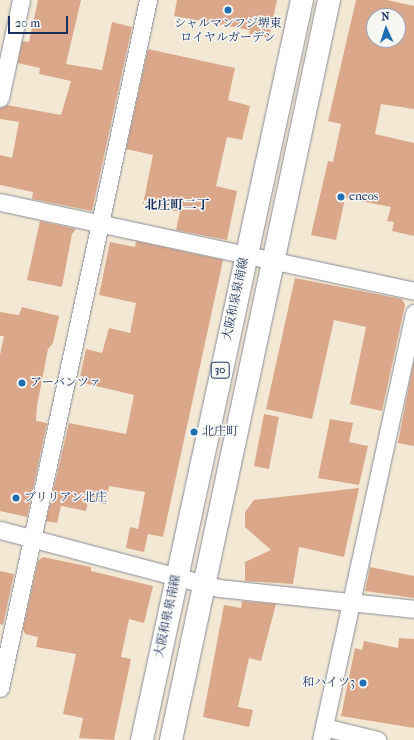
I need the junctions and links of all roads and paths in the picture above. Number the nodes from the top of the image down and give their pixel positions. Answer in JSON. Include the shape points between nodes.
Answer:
{"nodes":[{"id":1,"x":21,"y":0,"type":"edge"},
{"id":2,"x":148,"y":0,"type":"edge"},
{"id":3,"x":302,"y":0,"type":"edge"},
{"id":4,"x":329,"y":0,"type":"edge"},
{"id":5,"x":0,"y":98,"type":"edge"},
{"id":6,"x":0,"y":202,"type":"edge"},
{"id":7,"x":99,"y":225,"type":"junction"},
{"id":8,"x":245,"y":257,"type":"junction"},
{"id":9,"x":273,"y":263,"type":"junction"},
{"id":10,"x":414,"y":291,"type":"edge"},
{"id":11,"x":414,"y":313,"type":"edge"},
{"id":12,"x":0,"y":530,"type":"edge"},
{"id":13,"x":32,"y":538,"type":"junction"},
{"id":14,"x":176,"y":579,"type":"junction"},
{"id":15,"x":204,"y":585,"type":"junction"},
{"id":16,"x":353,"y":602,"type":"junction"},
{"id":17,"x":414,"y":609,"type":"edge"},
{"id":18,"x":4,"y":645,"type":"edge"},
{"id":19,"x":0,"y":688,"type":"edge"},
{"id":20,"x":322,"y":734,"type":"edge"},
{"id":21,"x":142,"y":740,"type":"edge"},
{"id":22,"x":170,"y":740,"type":"edge"},
{"id":23,"x":377,"y":740,"type":"edge"}],
"edges":[{"from":1,"to":5,"type":"street"},
{"from":2,"to":7,"type":"street"},
{"from":3,"to":8,"type":"main road","name":"大阪和泉泉南線","number":"30"},
{"from":4,"to":9,"type":"main road","number":"30"},
{"from":6,"to":7,"type":"street"},
{"from":7,"to":8,"type":"street"},
{"from":7,"to":13,"type":"street"},
{"from":8,"to":9,"type":"street"},
{"from":8,"to":14,"type":"main road","name":"大阪和泉泉南線","number":"30"},
{"from":9,"to":10,"type":"street"},
{"from":9,"to":15,"type":"main road","number":"30"},
{"from":11,"to":16,"type":"street"},
{"from":12,"to":13,"type":"street"},
{"from":13,"to":14,"type":"street"},
{"from":13,"to":18,"type":"street"},
{"from":14,"to":15,"type":"street"},
{"from":14,"to":21,"type":"main road","name":"大阪和泉泉南線","number":"30"},
{"from":15,"to":16,"type":"street"},
{"from":15,"to":22,"type":"main road","number":"30"},
{"from":16,"to":17,"type":"street"},
{"from":16,"to":20,"type":"street"},
{"from":18,"to":19,"type":"street"},
{"from":20,"to":23,"type":"street"}]}
